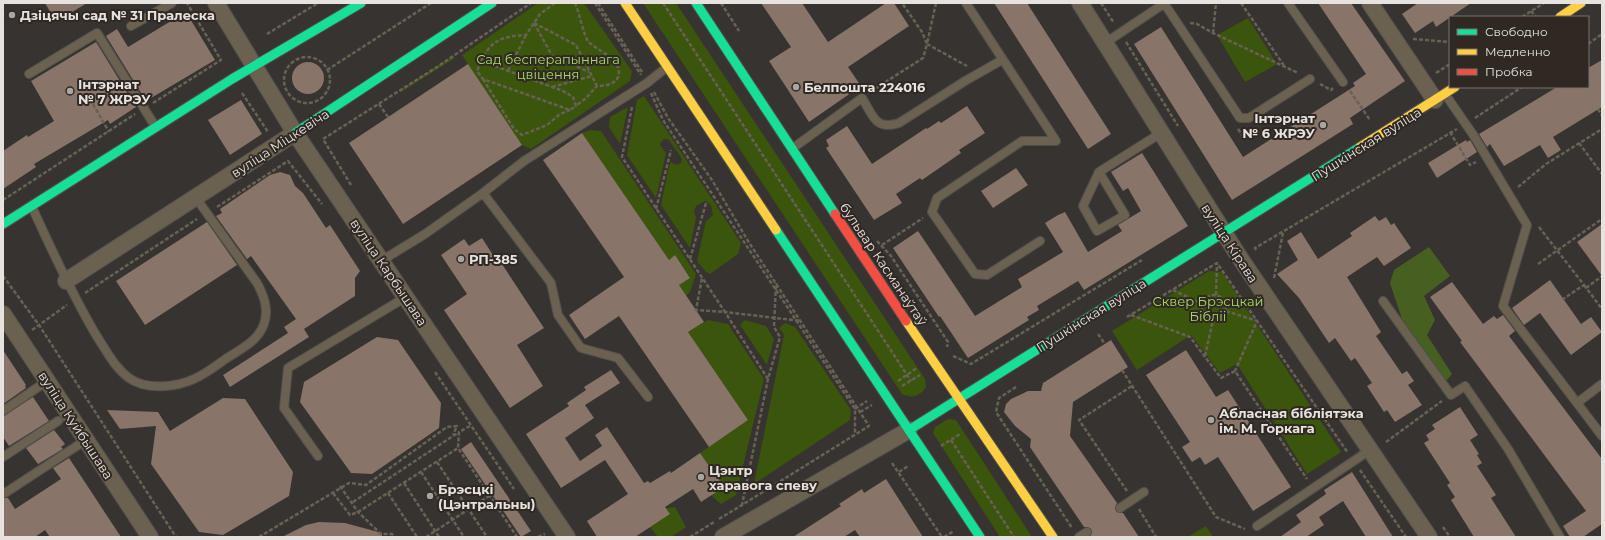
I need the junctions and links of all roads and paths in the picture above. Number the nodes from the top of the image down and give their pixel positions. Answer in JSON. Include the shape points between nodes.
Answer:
{"nodes":[{"id":1,"x":172,"y":3,"type":"edge"},
{"id":2,"x":187,"y":3,"type":"edge"},
{"id":3,"x":216,"y":3,"type":"edge"},
{"id":4,"x":318,"y":3,"type":"edge"},
{"id":5,"x":361,"y":3,"type":"edge"},
{"id":6,"x":431,"y":3,"type":"edge"},
{"id":7,"x":492,"y":3,"type":"edge"},
{"id":8,"x":531,"y":3,"type":"edge"},
{"id":9,"x":555,"y":3,"type":"edge"},
{"id":10,"x":575,"y":3,"type":"edge"},
{"id":11,"x":595,"y":3,"type":"edge"},
{"id":12,"x":625,"y":3,"type":"edge"},
{"id":13,"x":662,"y":3,"type":"edge"},
{"id":14,"x":696,"y":3,"type":"edge"},
{"id":15,"x":902,"y":3,"type":"edge"},
{"id":16,"x":936,"y":3,"type":"edge"},
{"id":17,"x":966,"y":3,"type":"edge"},
{"id":18,"x":1080,"y":3,"type":"edge"},
{"id":19,"x":1101,"y":3,"type":"edge"},
{"id":20,"x":1164,"y":3,"type":"edge"},
{"id":21,"x":1216,"y":3,"type":"edge"},
{"id":22,"x":1241,"y":3,"type":"edge"},
{"id":23,"x":1288,"y":3,"type":"edge"},
{"id":24,"x":1370,"y":3,"type":"edge"},
{"id":25,"x":1544,"y":3,"type":"edge"},
{"id":26,"x":1581,"y":3,"type":"edge"},
{"id":27,"x":1532,"y":11,"type":"junction"},
{"id":28,"x":1524,"y":16,"type":"edge"},
{"id":29,"x":1535,"y":16,"type":"edge"},
{"id":30,"x":1562,"y":16,"type":"edge"},
{"id":31,"x":1175,"y":21,"type":"junction"},
{"id":32,"x":534,"y":23,"type":"junction"},
{"id":33,"x":131,"y":26,"type":"dead end"},
{"id":34,"x":1121,"y":33,"type":"junction"},
{"id":35,"x":1213,"y":33,"type":"junction"},
{"id":36,"x":1602,"y":34,"type":"edge"},
{"id":37,"x":526,"y":35,"type":"junction"},
{"id":38,"x":264,"y":37,"type":"dead end"},
{"id":39,"x":1409,"y":39,"type":"dead end"},
{"id":40,"x":1449,"y":42,"type":"edge"},
{"id":41,"x":1105,"y":43,"type":"junction"},
{"id":42,"x":1589,"y":43,"type":"edge"},
{"id":43,"x":927,"y":44,"type":"junction"},
{"id":44,"x":1002,"y":60,"type":"junction"},
{"id":45,"x":481,"y":61,"type":"junction"},
{"id":46,"x":1449,"y":65,"type":"edge"},
{"id":47,"x":254,"y":67,"type":"junction"},
{"id":48,"x":668,"y":67,"type":"junction"},
{"id":49,"x":1285,"y":67,"type":"junction"},
{"id":50,"x":326,"y":70,"type":"junction"},
{"id":51,"x":508,"y":71,"type":"junction"},
{"id":52,"x":590,"y":72,"type":"junction"},
{"id":53,"x":980,"y":73,"type":"junction"},
{"id":54,"x":1436,"y":73,"type":"dead end"},
{"id":55,"x":29,"y":74,"type":"dead end"},
{"id":56,"x":592,"y":76,"type":"junction"},
{"id":57,"x":483,"y":79,"type":"junction"},
{"id":58,"x":1310,"y":79,"type":"junction"},
{"id":59,"x":1343,"y":82,"type":"junction"},
{"id":60,"x":647,"y":83,"type":"junction"},
{"id":61,"x":596,"y":86,"type":"junction"},
{"id":62,"x":552,"y":87,"type":"junction"},
{"id":63,"x":1454,"y":88,"type":"edge"},
{"id":64,"x":1520,"y":88,"type":"edge"},
{"id":65,"x":635,"y":90,"type":"junction"},
{"id":66,"x":241,"y":92,"type":"dead end"},
{"id":67,"x":1440,"y":97,"type":"junction"},
{"id":68,"x":862,"y":98,"type":"junction"},
{"id":69,"x":90,"y":99,"type":"dead end"},
{"id":70,"x":379,"y":104,"type":"junction"},
{"id":71,"x":576,"y":106,"type":"junction"},
{"id":72,"x":144,"y":109,"type":"junction"},
{"id":73,"x":1598,"y":109,"type":"dead end"},
{"id":74,"x":570,"y":110,"type":"junction"},
{"id":75,"x":1602,"y":116,"type":"edge"},
{"id":76,"x":388,"y":117,"type":"dead end"},
{"id":77,"x":1370,"y":120,"type":"dead end"},
{"id":78,"x":1466,"y":124,"type":"junction"},
{"id":79,"x":155,"y":127,"type":"junction"},
{"id":80,"x":1179,"y":129,"type":"dead end"},
{"id":81,"x":1602,"y":129,"type":"edge"},
{"id":82,"x":109,"y":132,"type":"junction"},
{"id":83,"x":1450,"y":132,"type":"junction"},
{"id":84,"x":295,"y":133,"type":"junction"},
{"id":85,"x":1161,"y":133,"type":"junction"},
{"id":86,"x":272,"y":137,"type":"dead end"},
{"id":87,"x":323,"y":139,"type":"dead end"},
{"id":88,"x":1579,"y":143,"type":"junction"},
{"id":89,"x":792,"y":149,"type":"junction"},
{"id":90,"x":671,"y":150,"type":"dead end"},
{"id":91,"x":1486,"y":157,"type":"junction"},
{"id":92,"x":288,"y":161,"type":"dead end"},
{"id":93,"x":1099,"y":172,"type":"junction"},
{"id":94,"x":1602,"y":174,"type":"edge"},
{"id":95,"x":712,"y":180,"type":"dead end"},
{"id":96,"x":1512,"y":182,"type":"dead end"},
{"id":97,"x":483,"y":193,"type":"junction"},
{"id":98,"x":196,"y":198,"type":"junction"},
{"id":99,"x":3,"y":200,"type":"edge"},
{"id":100,"x":706,"y":203,"type":"dead end"},
{"id":101,"x":32,"y":207,"type":"junction"},
{"id":102,"x":656,"y":209,"type":"junction"},
{"id":103,"x":932,"y":212,"type":"junction"},
{"id":104,"x":207,"y":213,"type":"junction"},
{"id":105,"x":1602,"y":219,"type":"edge"},
{"id":106,"x":3,"y":224,"type":"edge"},
{"id":107,"x":1538,"y":226,"type":"dead end"},
{"id":108,"x":1283,"y":233,"type":"junction"},
{"id":109,"x":1224,"y":234,"type":"junction"},
{"id":110,"x":1040,"y":241,"type":"dead end"},
{"id":111,"x":882,"y":245,"type":"dead end"},
{"id":112,"x":1254,"y":248,"type":"dead end"},
{"id":113,"x":1557,"y":251,"type":"junction"},
{"id":114,"x":1145,"y":258,"type":"dead end"},
{"id":115,"x":690,"y":259,"type":"junction"},
{"id":116,"x":381,"y":261,"type":"junction"},
{"id":117,"x":1217,"y":263,"type":"junction"},
{"id":118,"x":1538,"y":264,"type":"dead end"},
{"id":119,"x":3,"y":276,"type":"edge"},
{"id":120,"x":1602,"y":276,"type":"edge"},
{"id":121,"x":702,"y":278,"type":"junction"},
{"id":122,"x":1274,"y":278,"type":"dead end"},
{"id":123,"x":66,"y":281,"type":"junction"},
{"id":124,"x":776,"y":283,"type":"junction"},
{"id":125,"x":1585,"y":287,"type":"junction"},
{"id":126,"x":776,"y":290,"type":"junction"},
{"id":127,"x":1173,"y":290,"type":"junction"},
{"id":128,"x":1216,"y":295,"type":"junction"},
{"id":129,"x":406,"y":297,"type":"junction"},
{"id":130,"x":1563,"y":299,"type":"dead end"},
{"id":131,"x":76,"y":300,"type":"junction"},
{"id":132,"x":1383,"y":301,"type":"dead end"},
{"id":133,"x":1202,"y":304,"type":"junction"},
{"id":134,"x":1601,"y":307,"type":"edge"},
{"id":135,"x":1226,"y":311,"type":"junction"},
{"id":136,"x":725,"y":312,"type":"junction"},
{"id":137,"x":3,"y":314,"type":"edge"},
{"id":138,"x":1130,"y":315,"type":"junction"},
{"id":139,"x":774,"y":318,"type":"junction"},
{"id":140,"x":1124,"y":319,"type":"dead end"},
{"id":141,"x":1213,"y":320,"type":"junction"},
{"id":142,"x":796,"y":321,"type":"junction"},
{"id":143,"x":801,"y":321,"type":"junction"},
{"id":144,"x":1257,"y":321,"type":"junction"},
{"id":145,"x":39,"y":325,"type":"junction"},
{"id":146,"x":1105,"y":330,"type":"dead end"},
{"id":147,"x":1098,"y":334,"type":"junction"},
{"id":148,"x":1093,"y":338,"type":"dead end"},
{"id":149,"x":1105,"y":344,"type":"dead end"},
{"id":150,"x":951,"y":355,"type":"dead end"},
{"id":151,"x":1204,"y":357,"type":"junction"},
{"id":152,"x":1122,"y":370,"type":"dead end"},
{"id":153,"x":1235,"y":371,"type":"junction"},
{"id":154,"x":921,"y":374,"type":"dead end"},
{"id":155,"x":768,"y":379,"type":"junction"},
{"id":156,"x":911,"y":380,"type":"junction"},
{"id":157,"x":47,"y":381,"type":"junction"},
{"id":158,"x":1602,"y":384,"type":"edge"},
{"id":159,"x":1018,"y":386,"type":"dead end"},
{"id":160,"x":1132,"y":386,"type":"junction"},
{"id":161,"x":898,"y":389,"type":"dead end"},
{"id":162,"x":1451,"y":395,"type":"junction"},
{"id":163,"x":648,"y":397,"type":"dead end"},
{"id":164,"x":958,"y":399,"type":"junction"},
{"id":165,"x":1577,"y":403,"type":"junction"},
{"id":166,"x":874,"y":404,"type":"dead end"},
{"id":167,"x":3,"y":411,"type":"edge"},
{"id":168,"x":860,"y":412,"type":"junction"},
{"id":169,"x":58,"y":421,"type":"dead end"},
{"id":170,"x":470,"y":426,"type":"dead end"},
{"id":171,"x":909,"y":430,"type":"junction"},
{"id":172,"x":459,"y":432,"type":"junction"},
{"id":173,"x":964,"y":432,"type":"dead end"},
{"id":174,"x":855,"y":434,"type":"junction"},
{"id":175,"x":453,"y":435,"type":"junction"},
{"id":176,"x":1602,"y":436,"type":"edge"},
{"id":177,"x":86,"y":440,"type":"junction"},
{"id":178,"x":951,"y":440,"type":"junction"},
{"id":179,"x":1386,"y":442,"type":"dead end"},
{"id":180,"x":941,"y":446,"type":"dead end"},
{"id":181,"x":458,"y":448,"type":"junction"},
{"id":182,"x":1370,"y":450,"type":"junction"},
{"id":183,"x":318,"y":456,"type":"dead end"},
{"id":184,"x":3,"y":457,"type":"edge"},
{"id":185,"x":1353,"y":461,"type":"junction"},
{"id":186,"x":437,"y":462,"type":"junction"},
{"id":187,"x":892,"y":463,"type":"dead end"},
{"id":188,"x":908,"y":466,"type":"dead end"},
{"id":189,"x":421,"y":472,"type":"junction"},
{"id":190,"x":899,"y":472,"type":"junction"},
{"id":191,"x":404,"y":483,"type":"junction"},
{"id":192,"x":340,"y":486,"type":"dead end"},
{"id":193,"x":1314,"y":489,"type":"junction"},
{"id":194,"x":1144,"y":492,"type":"dead end"},
{"id":195,"x":5,"y":493,"type":"dead end"},
{"id":196,"x":333,"y":493,"type":"junction"},
{"id":197,"x":388,"y":493,"type":"junction"},
{"id":198,"x":489,"y":496,"type":"junction"},
{"id":199,"x":1133,"y":500,"type":"junction"},
{"id":200,"x":352,"y":502,"type":"junction"},
{"id":201,"x":1120,"y":508,"type":"dead end"},
{"id":202,"x":468,"y":509,"type":"junction"},
{"id":203,"x":358,"y":512,"type":"junction"},
{"id":204,"x":452,"y":520,"type":"junction"},
{"id":205,"x":1253,"y":528,"type":"joint"},
{"id":206,"x":1073,"y":530,"type":"dead end"},
{"id":207,"x":435,"y":531,"type":"junction"},
{"id":208,"x":1087,"y":532,"type":"dead end"},
{"id":209,"x":382,"y":534,"type":"junction"},
{"id":210,"x":545,"y":534,"type":"dead end"},
{"id":211,"x":150,"y":537,"type":"edge"},
{"id":212,"x":176,"y":537,"type":"edge"},
{"id":213,"x":259,"y":537,"type":"edge"},
{"id":214,"x":384,"y":537,"type":"edge"},
{"id":215,"x":395,"y":537,"type":"edge"},
{"id":216,"x":417,"y":537,"type":"edge"},
{"id":217,"x":426,"y":537,"type":"edge"},
{"id":218,"x":439,"y":537,"type":"edge"},
{"id":219,"x":464,"y":537,"type":"edge"},
{"id":220,"x":487,"y":537,"type":"edge"},
{"id":221,"x":516,"y":537,"type":"edge"},
{"id":222,"x":538,"y":537,"type":"edge"},
{"id":223,"x":567,"y":537,"type":"edge"},
{"id":224,"x":723,"y":537,"type":"edge"},
{"id":225,"x":942,"y":537,"type":"edge"},
{"id":226,"x":980,"y":537,"type":"edge"},
{"id":227,"x":1014,"y":537,"type":"edge"},
{"id":228,"x":1053,"y":537,"type":"edge"},
{"id":229,"x":1079,"y":537,"type":"edge"},
{"id":230,"x":1156,"y":537,"type":"edge"},
{"id":231,"x":1406,"y":537,"type":"edge"},
{"id":232,"x":1429,"y":537,"type":"edge"},
{"id":233,"x":1560,"y":537,"type":"edge"}],
"edges":[{"from":1,"to":33,"type":"lane"},
{"from":2,"to":72,"type":"path","via":[[221,60]]},
{"from":3,"to":47,"type":"street","name":"вуліца Карбышава"},
{"from":4,"to":38,"type":"path"},
{"from":5,"to":47,"type":"main road"},
{"from":6,"to":50,"type":"path"},
{"from":7,"to":84,"type":"main road","name":"вуліца Міцкевіча"},
{"from":8,"to":70,"type":"path"},
{"from":9,"to":32,"type":"path","via":[[540,14]]},
{"from":10,"to":61,"type":"path","via":[[588,41],[616,63],[619,72],[616,80],[610,84]]},
{"from":11,"to":60,"type":"path"},
{"from":12,"to":48,"type":"main road"},
{"from":13,"to":156,"type":"path"},
{"from":14,"to":89,"type":"main road","name":"бульвар Касманаўтаў"},
{"from":15,"to":43,"type":"path"},
{"from":16,"to":43,"type":"path"},
{"from":17,"to":44,"type":"lane"},
{"from":18,"to":41,"type":"street","name":"вуліца Кірава"},
{"from":19,"to":34,"type":"path"},
{"from":20,"to":31,"type":"lane"},
{"from":20,"to":34,"type":"lane"},
{"from":21,"to":35,"type":"path"},
{"from":22,"to":49,"type":"path"},
{"from":23,"to":59,"type":"lane"},
{"from":24,"to":67,"type":"street"},
{"from":25,"to":27,"type":"path"},
{"from":26,"to":30,"type":"main road"},
{"from":27,"to":28,"type":"path"},
{"from":27,"to":29,"type":"path"},
{"from":31,"to":35,"type":"path","via":[[1197,24]]},
{"from":31,"to":58,"type":"lane","via":[[1240,118],[1249,118]]},
{"from":32,"to":37,"type":"path"},
{"from":32,"to":52,"type":"path","via":[[576,45]]},
{"from":32,"to":52,"type":"path","via":[[555,61]]},
{"from":34,"to":41,"type":"lane"},
{"from":34,"to":80,"type":"path"},
{"from":35,"to":49,"type":"path"},
{"from":36,"to":42,"type":"path"},
{"from":37,"to":45,"type":"path","via":[[509,36],[494,42],[486,50]]},
{"from":37,"to":51,"type":"path"},
{"from":39,"to":40,"type":"path"},
{"from":41,"to":85,"type":"street","name":"вуліца Кірава"},
{"from":43,"to":53,"type":"path"},
{"from":43,"to":68,"type":"path","via":[[923,58]]},
{"from":44,"to":53,"type":"lane"},
{"from":44,"to":103,"type":"lane","via":[[1056,141],[1022,141],[937,198]]},
{"from":45,"to":51,"type":"path"},
{"from":45,"to":57,"type":"path","via":[[477,71]]},
{"from":46,"to":54,"type":"path"},
{"from":47,"to":79,"type":"main road"},
{"from":47,"to":84,"type":"street","name":"вуліца Карбышава"},
{"from":48,"to":60,"type":"lane"},
{"from":48,"to":171,"type":"main road"},
{"from":49,"to":58,"type":"path"},
{"from":50,"to":50,"type":"path","via":[[323,63],[309,57],[294,61],[285,74],[285,90],[302,103],[317,101],[330,84]]},
{"from":51,"to":62,"type":"path"},
{"from":52,"to":56,"type":"path"},
{"from":53,"to":68,"type":"lane","via":[[899,123],[888,127],[880,124]]},
{"from":55,"to":72,"type":"lane","via":[[97,33]]},
{"from":56,"to":61,"type":"path"},
{"from":56,"to":62,"type":"path"},
{"from":57,"to":74,"type":"path"},
{"from":57,"to":74,"type":"path","via":[[514,129],[522,135],[547,125],[560,114]]},
{"from":58,"to":59,"type":"path","via":[[1331,90]]},
{"from":59,"to":77,"type":"path"},
{"from":60,"to":65,"type":"lane"},
{"from":60,"to":126,"type":"path","via":[[663,120]]},
{"from":61,"to":71,"type":"path"},
{"from":62,"to":71,"type":"path","via":[[573,97]]},
{"from":63,"to":67,"type":"main road","name":"Пушкінская вуліца"},
{"from":64,"to":78,"type":"path"},
{"from":65,"to":97,"type":"lane","via":[[524,161]]},
{"from":65,"to":102,"type":"path","via":[[622,157]]},
{"from":66,"to":86,"type":"path"},
{"from":67,"to":78,"type":"lane"},
{"from":67,"to":109,"type":"main road","name":"Пушкінская вуліца"},
{"from":68,"to":89,"type":"lane"},
{"from":69,"to":82,"type":"path"},
{"from":70,"to":76,"type":"path"},
{"from":70,"to":87,"type":"path"},
{"from":71,"to":74,"type":"path"},
{"from":72,"to":79,"type":"lane"},
{"from":72,"to":82,"type":"path"},
{"from":73,"to":75,"type":"path"},
{"from":78,"to":83,"type":"path"},
{"from":78,"to":91,"type":"lane"},
{"from":79,"to":101,"type":"main road"},
{"from":81,"to":88,"type":"path"},
{"from":82,"to":99,"type":"path"},
{"from":83,"to":91,"type":"path","via":[[1470,165]]},
{"from":83,"to":108,"type":"path"},
{"from":84,"to":98,"type":"street","name":"вуліца Міцкевіча"},
{"from":84,"to":116,"type":"street","name":"вуліца Карбышава"},
{"from":85,"to":93,"type":"lane"},
{"from":85,"to":109,"type":"street","name":"вуліца Кірава"},
{"from":88,"to":94,"type":"path"},
{"from":88,"to":96,"type":"path","via":[[1546,164],[1516,188]]},
{"from":89,"to":164,"type":"main road","name":"бульвар Касманаўтаў"},
{"from":90,"to":102,"type":"path"},
{"from":91,"to":165,"type":"lane","via":[[1527,225],[1503,306]]},
{"from":92,"to":104,"type":"path"},
{"from":93,"to":93,"type":"lane","via":[[1083,206],[1097,231],[1125,215]]},
{"from":95,"to":124,"type":"path"},
{"from":97,"to":116,"type":"lane"},
{"from":97,"to":163,"type":"lane","via":[[552,283],[558,315],[581,348],[618,358]]},
{"from":98,"to":104,"type":"lane"},
{"from":98,"to":123,"type":"street","name":"вуліца Міцкевіча"},
{"from":100,"to":115,"type":"path"},
{"from":101,"to":106,"type":"main road"},
{"from":101,"to":123,"type":"lane"},
{"from":102,"to":115,"type":"path"},
{"from":103,"to":110,"type":"lane","via":[[975,274],[987,276]]},
{"from":103,"to":111,"type":"path"},
{"from":104,"to":131,"type":"path"},
{"from":104,"to":131,"type":"lane","via":[[264,296],[264,324],[257,336],[247,345],[197,378],[184,383],[157,386],[144,384],[131,379],[111,360]]},
{"from":105,"to":113,"type":"path"},
{"from":107,"to":113,"type":"path"},
{"from":108,"to":112,"type":"path"},
{"from":108,"to":122,"type":"path"},
{"from":109,"to":164,"type":"main road","name":"Пушкінская вуліца"},
{"from":109,"to":182,"type":"street","name":"вуліца Кірава"},
{"from":113,"to":118,"type":"path"},
{"from":113,"to":125,"type":"path"},
{"from":114,"to":150,"type":"path","via":[[971,364]]},
{"from":115,"to":121,"type":"path"},
{"from":116,"to":129,"type":"street","name":"вуліца Карбышава"},
{"from":117,"to":127,"type":"path"},
{"from":117,"to":128,"type":"path"},
{"from":117,"to":144,"type":"path"},
{"from":119,"to":145,"type":"path"},
{"from":120,"to":125,"type":"path"},
{"from":121,"to":136,"type":"path"},
{"from":121,"to":136,"type":"path","via":[[696,310]]},
{"from":123,"to":131,"type":"lane"},
{"from":124,"to":126,"type":"path"},
{"from":124,"to":143,"type":"path"},
{"from":125,"to":130,"type":"path"},
{"from":125,"to":134,"type":"path"},
{"from":126,"to":139,"type":"path"},
{"from":126,"to":142,"type":"path"},
{"from":127,"to":133,"type":"path"},
{"from":127,"to":138,"type":"path"},
{"from":128,"to":133,"type":"path","via":[[1208,297]]},
{"from":128,"to":135,"type":"path","via":[[1225,303]]},
{"from":129,"to":183,"type":"lane","via":[[288,368],[284,408]]},
{"from":129,"to":223,"type":"street","name":"вуліца Карбышава"},
{"from":131,"to":145,"type":"path"},
{"from":132,"to":162,"type":"lane"},
{"from":133,"to":141,"type":"path","via":[[1203,313]]},
{"from":135,"to":141,"type":"path","via":[[1221,317]]},
{"from":135,"to":144,"type":"path"},
{"from":136,"to":139,"type":"path"},
{"from":136,"to":155,"type":"path"},
{"from":137,"to":157,"type":"street","name":"вуліца Куйбышава"},
{"from":138,"to":140,"type":"path"},
{"from":138,"to":151,"type":"path","via":[[1190,338]]},
{"from":139,"to":142,"type":"path"},
{"from":139,"to":155,"type":"path","via":[[774,327],[780,337]]},
{"from":141,"to":151,"type":"path"},
{"from":142,"to":143,"type":"path"},
{"from":142,"to":174,"type":"path","via":[[855,409]]},
{"from":143,"to":168,"type":"path"},
{"from":144,"to":153,"type":"path"},
{"from":144,"to":185,"type":"path"},
{"from":145,"to":212,"type":"path"},
{"from":146,"to":147,"type":"path"},
{"from":147,"to":148,"type":"path"},
{"from":147,"to":149,"type":"path"},
{"from":151,"to":153,"type":"path","via":[[1221,378]]},
{"from":152,"to":160,"type":"path"},
{"from":153,"to":193,"type":"path"},
{"from":154,"to":156,"type":"path"},
{"from":155,"to":174,"type":"path","via":[[742,505]]},
{"from":156,"to":161,"type":"path"},
{"from":157,"to":167,"type":"lane"},
{"from":157,"to":177,"type":"street","name":"вуліца Куйбышава"},
{"from":158,"to":165,"type":"lane"},
{"from":159,"to":206,"type":"path","via":[[999,398],[996,412]]},
{"from":160,"to":199,"type":"path","via":[[1079,420]]},
{"from":160,"to":205,"type":"path","via":[[1216,517]]},
{"from":162,"to":179,"type":"path"},
{"from":162,"to":233,"type":"lane","via":[[1465,386],[1508,449]]},
{"from":164,"to":171,"type":"main road","name":"Пушкінская вуліца"},
{"from":164,"to":228,"type":"main road","name":"бульвар Касманаўтаў"},
{"from":165,"to":176,"type":"lane"},
{"from":166,"to":168,"type":"path"},
{"from":168,"to":174,"type":"path","via":[[869,426]]},
{"from":169,"to":184,"type":"lane"},
{"from":170,"to":172,"type":"path"},
{"from":171,"to":224,"type":"street","name":"Пушкінская вуліца"},
{"from":171,"to":226,"type":"main road"},
{"from":172,"to":175,"type":"path"},
{"from":172,"to":181,"type":"path"},
{"from":173,"to":178,"type":"path"},
{"from":175,"to":196,"type":"path","via":[[457,426],[447,428],[366,484],[349,483]]},
{"from":175,"to":200,"type":"path"},
{"from":177,"to":195,"type":"lane"},
{"from":177,"to":211,"type":"street","name":"вуліца Куйбышава"},
{"from":178,"to":180,"type":"path"},
{"from":178,"to":227,"type":"path"},
{"from":181,"to":186,"type":"path"},
{"from":181,"to":198,"type":"path"},
{"from":182,"to":185,"type":"lane"},
{"from":182,"to":232,"type":"street","name":"вуліца Кірава"},
{"from":185,"to":193,"type":"lane"},
{"from":185,"to":231,"type":"path"},
{"from":186,"to":189,"type":"path"},
{"from":186,"to":202,"type":"path"},
{"from":187,"to":190,"type":"path"},
{"from":188,"to":190,"type":"path"},
{"from":189,"to":191,"type":"path"},
{"from":189,"to":204,"type":"path"},
{"from":190,"to":225,"type":"path"},
{"from":191,"to":197,"type":"path"},
{"from":191,"to":207,"type":"path"},
{"from":192,"to":200,"type":"path"},
{"from":193,"to":205,"type":"lane"},
{"from":194,"to":199,"type":"lane"},
{"from":196,"to":203,"type":"path","via":[[350,515]]},
{"from":196,"to":213,"type":"path"},
{"from":197,"to":203,"type":"path"},
{"from":197,"to":216,"type":"path"},
{"from":198,"to":202,"type":"path"},
{"from":198,"to":221,"type":"path"},
{"from":199,"to":201,"type":"lane"},
{"from":199,"to":230,"type":"path"},
{"from":200,"to":203,"type":"path"},
{"from":202,"to":204,"type":"path"},
{"from":202,"to":220,"type":"path"},
{"from":203,"to":209,"type":"path"},
{"from":204,"to":207,"type":"path"},
{"from":204,"to":219,"type":"path"},
{"from":207,"to":217,"type":"path"},
{"from":207,"to":218,"type":"path"},
{"from":208,"to":229,"type":"lane"},
{"from":209,"to":214,"type":"path"},
{"from":209,"to":215,"type":"path","via":[[392,534]]},
{"from":210,"to":222,"type":"path"}]}
